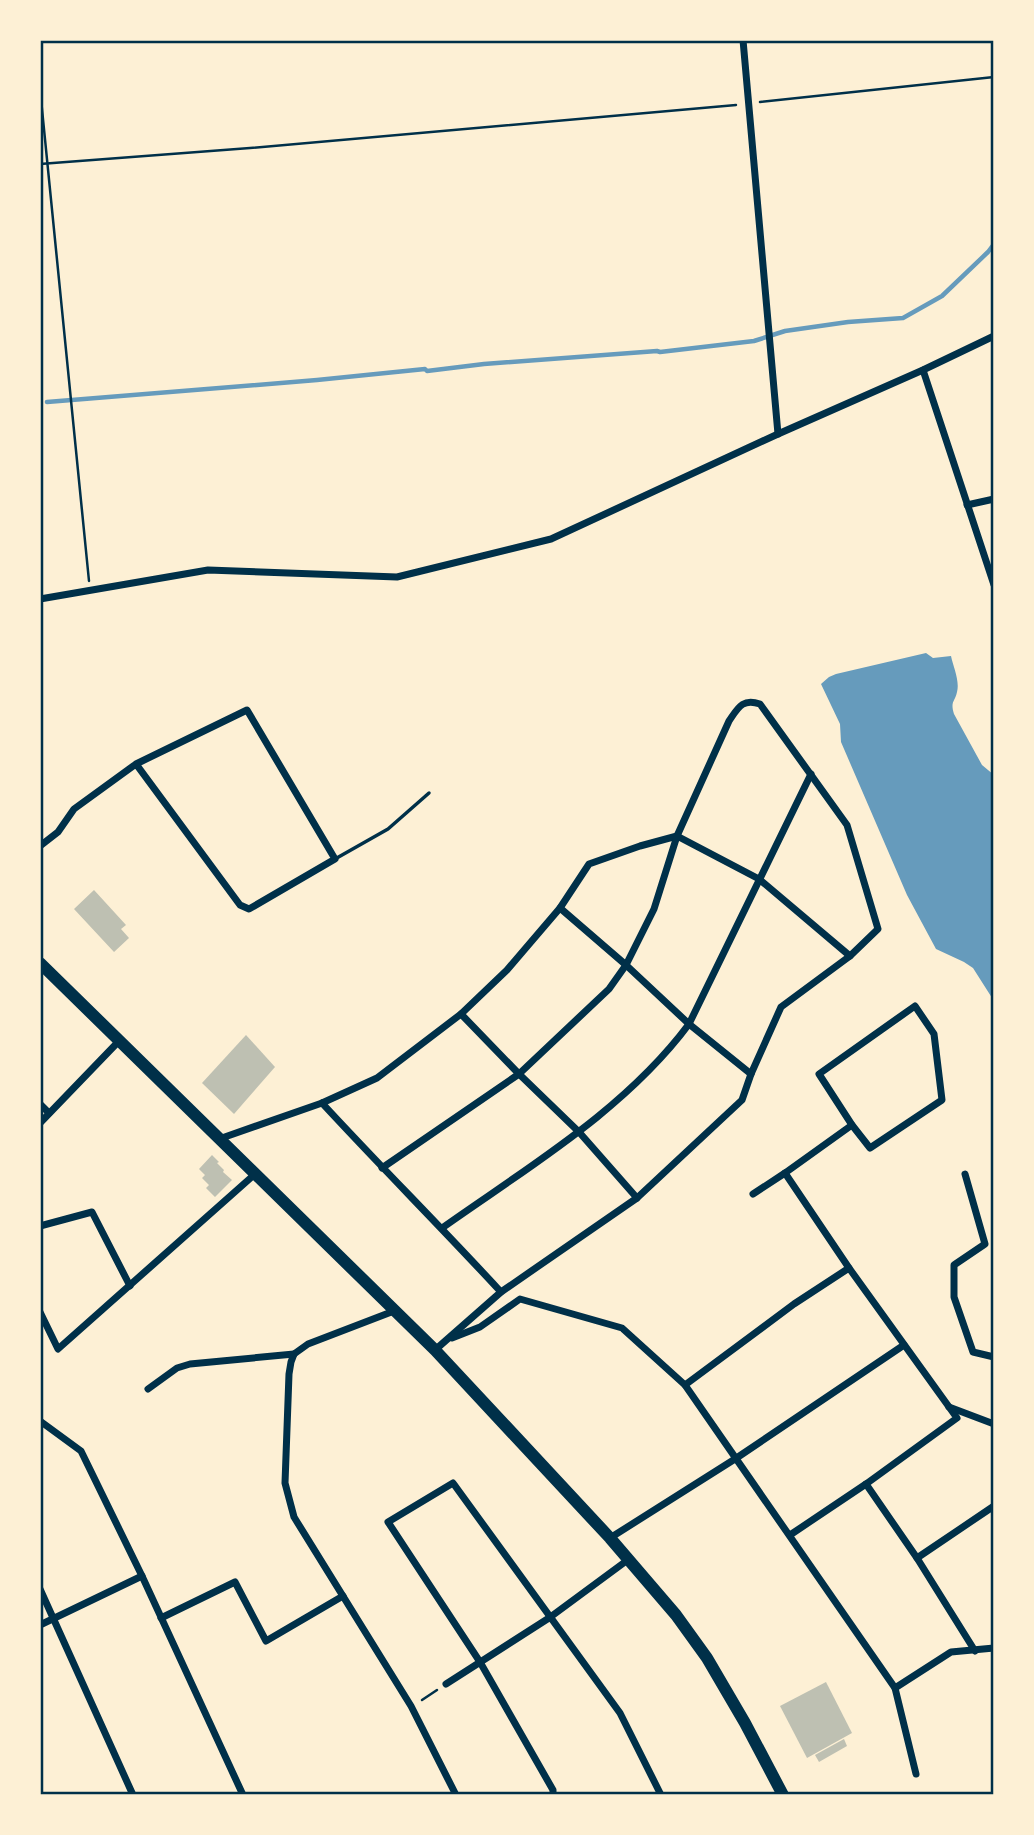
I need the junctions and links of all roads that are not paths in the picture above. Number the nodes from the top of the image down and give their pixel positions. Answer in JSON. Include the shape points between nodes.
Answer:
{"nodes":[{"id":1,"x":743,"y":40,"type":"edge"},
{"id":2,"x":994,"y":336,"type":"edge"},
{"id":3,"x":923,"y":370,"type":"junction"},
{"id":4,"x":778,"y":434,"type":"junction"},
{"id":5,"x":994,"y":499,"type":"edge"},
{"id":6,"x":967,"y":505,"type":"junction"},
{"id":7,"x":994,"y":585,"type":"edge"},
{"id":8,"x":40,"y":599,"type":"edge"},
{"id":9,"x":136,"y":764,"type":"junction"},
{"id":10,"x":811,"y":774,"type":"junction"},
{"id":11,"x":429,"y":793,"type":"dead end"},
{"id":12,"x":677,"y":836,"type":"junction"},
{"id":13,"x":40,"y":846,"type":"edge"},
{"id":14,"x":335,"y":859,"type":"junction"},
{"id":15,"x":759,"y":879,"type":"junction"},
{"id":16,"x":560,"y":908,"type":"junction"},
{"id":17,"x":850,"y":956,"type":"junction"},
{"id":18,"x":40,"y":963,"type":"edge"},
{"id":19,"x":626,"y":965,"type":"junction"},
{"id":20,"x":461,"y":1014,"type":"junction"},
{"id":21,"x":689,"y":1024,"type":"junction"},
{"id":22,"x":119,"y":1041,"type":"junction"},
{"id":23,"x":519,"y":1074,"type":"junction"},
{"id":24,"x":751,"y":1074,"type":"junction"},
{"id":25,"x":322,"y":1103,"type":"junction"},
{"id":26,"x":40,"y":1104,"type":"edge"},
{"id":27,"x":49,"y":1113,"type":"junction"},
{"id":28,"x":40,"y":1124,"type":"edge"},
{"id":29,"x":852,"y":1125,"type":"junction"},
{"id":30,"x":579,"y":1132,"type":"junction"},
{"id":31,"x":219,"y":1139,"type":"junction"},
{"id":32,"x":382,"y":1168,"type":"junction"},
{"id":33,"x":785,"y":1173,"type":"junction"},
{"id":34,"x":255,"y":1174,"type":"junction"},
{"id":35,"x":965,"y":1174,"type":"dead end"},
{"id":36,"x":753,"y":1194,"type":"dead end"},
{"id":37,"x":637,"y":1198,"type":"junction"},
{"id":38,"x":40,"y":1226,"type":"edge"},
{"id":39,"x":442,"y":1228,"type":"junction"},
{"id":40,"x":849,"y":1268,"type":"junction"},
{"id":41,"x":130,"y":1286,"type":"junction"},
{"id":42,"x":501,"y":1292,"type":"junction"},
{"id":43,"x":394,"y":1311,"type":"junction"},
{"id":44,"x":40,"y":1312,"type":"edge"},
{"id":45,"x":440,"y":1345,"type":"junction"},
{"id":46,"x":904,"y":1345,"type":"junction"},
{"id":47,"x":294,"y":1354,"type":"junction"},
{"id":48,"x":994,"y":1357,"type":"edge"},
{"id":49,"x":685,"y":1385,"type":"junction"},
{"id":50,"x":148,"y":1389,"type":"dead end"},
{"id":51,"x":949,"y":1407,"type":"junction"},
{"id":52,"x":40,"y":1421,"type":"edge"},
{"id":53,"x":994,"y":1424,"type":"edge"},
{"id":54,"x":735,"y":1459,"type":"junction"},
{"id":55,"x":866,"y":1484,"type":"junction"},
{"id":56,"x":994,"y":1506,"type":"edge"},
{"id":57,"x":790,"y":1535,"type":"junction"},
{"id":58,"x":610,"y":1538,"type":"junction"},
{"id":59,"x":917,"y":1558,"type":"junction"},
{"id":60,"x":629,"y":1559,"type":"junction"},
{"id":61,"x":142,"y":1576,"type":"junction"},
{"id":62,"x":40,"y":1589,"type":"edge"},
{"id":63,"x":344,"y":1596,"type":"junction"},
{"id":64,"x":161,"y":1618,"type":"junction"},
{"id":65,"x":550,"y":1618,"type":"junction"},
{"id":66,"x":54,"y":1619,"type":"junction"},
{"id":67,"x":40,"y":1625,"type":"edge"},
{"id":68,"x":994,"y":1648,"type":"edge"},
{"id":69,"x":975,"y":1651,"type":"junction"},
{"id":70,"x":480,"y":1662,"type":"junction"},
{"id":71,"x":446,"y":1685,"type":"road end"},
{"id":72,"x":895,"y":1688,"type":"junction"},
{"id":73,"x":916,"y":1774,"type":"dead end"},
{"id":74,"x":133,"y":1795,"type":"edge"},
{"id":75,"x":243,"y":1795,"type":"edge"},
{"id":76,"x":456,"y":1795,"type":"edge"},
{"id":77,"x":553,"y":1795,"type":"edge"},
{"id":78,"x":661,"y":1795,"type":"edge"},
{"id":79,"x":783,"y":1795,"type":"edge"}],
"edges":[{"from":1,"to":4,"type":"street"},
{"from":2,"to":3,"type":"street"},
{"from":3,"to":4,"type":"street"},
{"from":3,"to":6,"type":"street"},
{"from":4,"to":8,"type":"street","via":[[551,539],[397,577],[208,570]]},
{"from":5,"to":6,"type":"street"},
{"from":6,"to":7,"type":"street"},
{"from":9,"to":13,"type":"street","via":[[74,809],[58,832]]},
{"from":9,"to":14,"type":"street","via":[[240,905],[249,909]]},
{"from":9,"to":14,"type":"street","via":[[247,710]]},
{"from":10,"to":12,"type":"street","via":[[760,704],[744,704],[729,721]]},
{"from":10,"to":15,"type":"street"},
{"from":10,"to":17,"type":"street","via":[[847,825],[878,929]]},
{"from":11,"to":14,"type":"lane","via":[[387,829]]},
{"from":12,"to":15,"type":"street"},
{"from":12,"to":16,"type":"street","via":[[589,864]]},
{"from":12,"to":19,"type":"street","via":[[654,909]]},
{"from":15,"to":17,"type":"street"},
{"from":15,"to":21,"type":"street"},
{"from":16,"to":19,"type":"street"},
{"from":16,"to":20,"type":"street","via":[[507,970]]},
{"from":17,"to":24,"type":"street","via":[[781,1007]]},
{"from":18,"to":22,"type":"main road"},
{"from":19,"to":21,"type":"street"},
{"from":19,"to":23,"type":"street","via":[[602,996]]},
{"from":20,"to":23,"type":"street"},
{"from":20,"to":25,"type":"street","via":[[377,1078]]},
{"from":21,"to":24,"type":"street"},
{"from":21,"to":30,"type":"street","via":[[649,1071]]},
{"from":22,"to":27,"type":"street"},
{"from":22,"to":31,"type":"main road"},
{"from":23,"to":30,"type":"street"},
{"from":23,"to":32,"type":"street"},
{"from":24,"to":37,"type":"street","via":[[742,1100]]},
{"from":25,"to":31,"type":"street"},
{"from":25,"to":32,"type":"street"},
{"from":26,"to":27,"type":"street"},
{"from":27,"to":28,"type":"street"},
{"from":29,"to":29,"type":"street","via":[[870,1148],[942,1100],[934,1034],[915,1006],[820,1074]]},
{"from":29,"to":33,"type":"street"},
{"from":30,"to":37,"type":"street"},
{"from":30,"to":39,"type":"street"},
{"from":31,"to":34,"type":"main road"},
{"from":32,"to":39,"type":"street"},
{"from":33,"to":36,"type":"street"},
{"from":33,"to":40,"type":"street"},
{"from":34,"to":41,"type":"street"},
{"from":34,"to":43,"type":"main road"},
{"from":35,"to":48,"type":"street","via":[[985,1244],[954,1265],[954,1297],[972,1352]]},
{"from":37,"to":42,"type":"street"},
{"from":38,"to":41,"type":"street","via":[[93,1212]]},
{"from":39,"to":42,"type":"street"},
{"from":40,"to":46,"type":"street"},
{"from":40,"to":49,"type":"street"},
{"from":41,"to":44,"type":"street","via":[[58,1349]]},
{"from":42,"to":45,"type":"street"},
{"from":43,"to":45,"type":"main road"},
{"from":43,"to":47,"type":"street"},
{"from":45,"to":49,"type":"street","via":[[480,1327],[520,1299],[622,1328]]},
{"from":45,"to":58,"type":"main road"},
{"from":46,"to":51,"type":"street"},
{"from":46,"to":54,"type":"street"},
{"from":47,"to":50,"type":"street","via":[[190,1364]]},
{"from":47,"to":63,"type":"street","via":[[289,1374],[285,1483],[294,1517]]},
{"from":49,"to":54,"type":"street"},
{"from":51,"to":53,"type":"street"},
{"from":51,"to":55,"type":"street","via":[[957,1418]]},
{"from":52,"to":61,"type":"street","via":[[81,1451]]},
{"from":54,"to":57,"type":"street"},
{"from":54,"to":58,"type":"street"},
{"from":55,"to":57,"type":"street"},
{"from":55,"to":59,"type":"street"},
{"from":56,"to":59,"type":"street"},
{"from":57,"to":72,"type":"street"},
{"from":58,"to":60,"type":"main road"},
{"from":59,"to":69,"type":"street"},
{"from":60,"to":65,"type":"street"},
{"from":60,"to":79,"type":"main road","via":[[706,1658]]},
{"from":61,"to":64,"type":"street"},
{"from":61,"to":66,"type":"street"},
{"from":62,"to":66,"type":"street"},
{"from":63,"to":64,"type":"street","via":[[266,1641],[235,1582]]},
{"from":63,"to":76,"type":"street","via":[[411,1706]]},
{"from":64,"to":75,"type":"street"},
{"from":65,"to":70,"type":"street"},
{"from":65,"to":70,"type":"street","via":[[453,1483],[388,1522]]},
{"from":65,"to":78,"type":"street","via":[[620,1713]]},
{"from":66,"to":67,"type":"street"},
{"from":66,"to":74,"type":"street"},
{"from":68,"to":69,"type":"street"},
{"from":69,"to":72,"type":"street","via":[[951,1652]]},
{"from":70,"to":71,"type":"street"},
{"from":70,"to":77,"type":"street"},
{"from":72,"to":73,"type":"street"}]}
